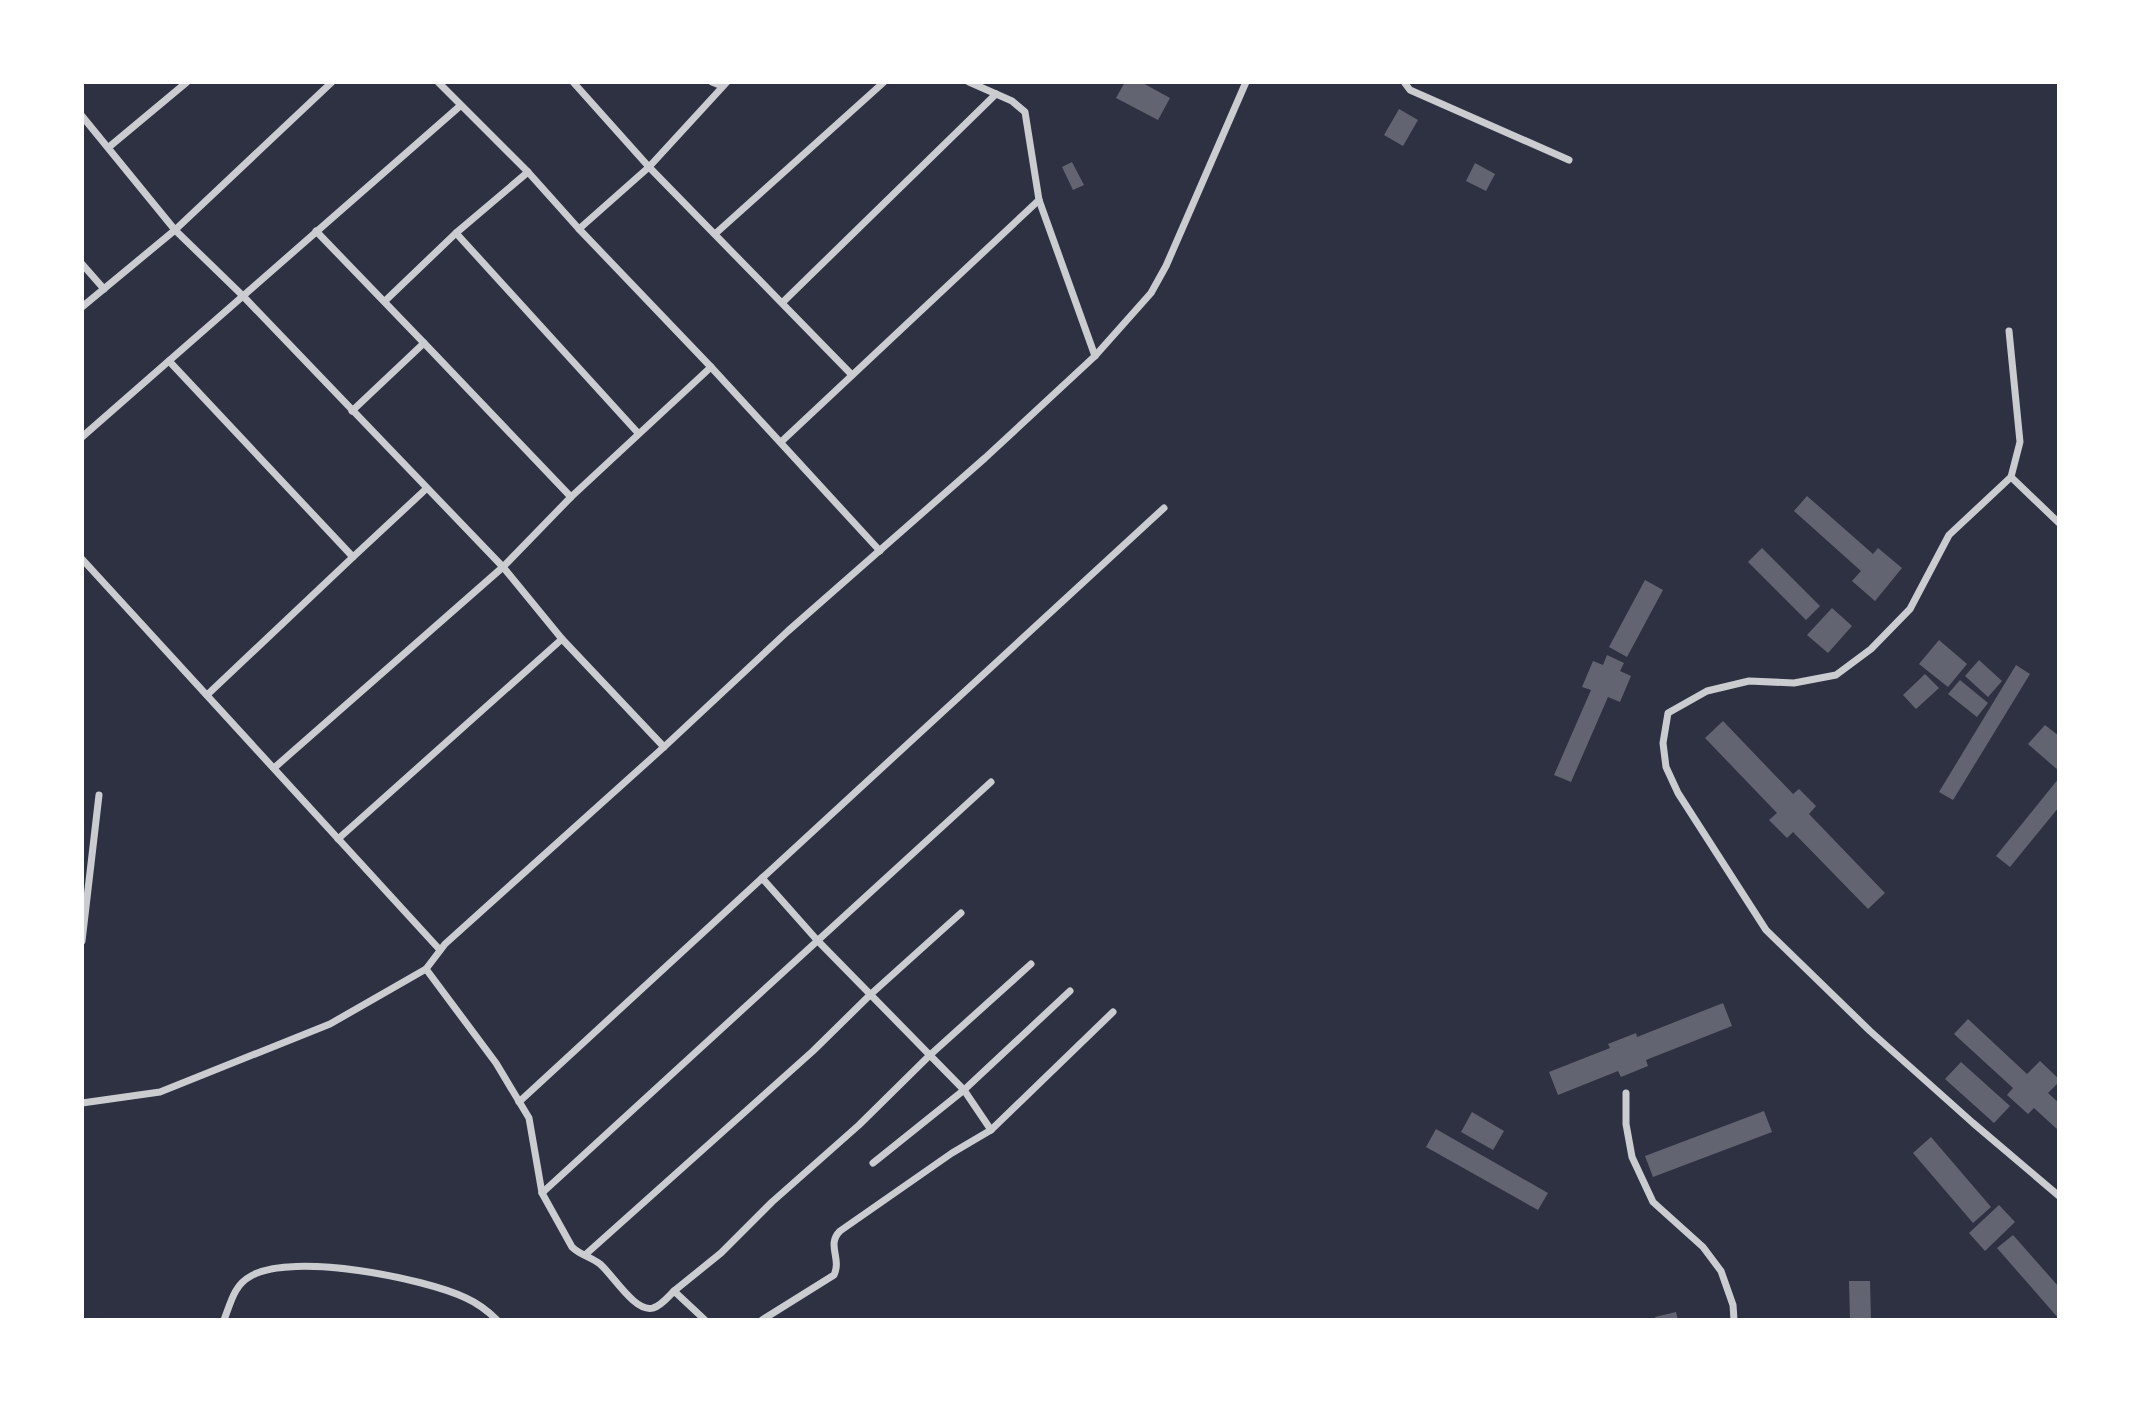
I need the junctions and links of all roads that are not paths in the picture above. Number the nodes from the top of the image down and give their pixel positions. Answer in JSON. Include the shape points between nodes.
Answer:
{"nodes":[{"id":1,"x":187,"y":82,"type":"edge"},
{"id":2,"x":332,"y":82,"type":"edge"},
{"id":3,"x":438,"y":82,"type":"edge"},
{"id":4,"x":573,"y":82,"type":"edge"},
{"id":5,"x":712,"y":82,"type":"edge"},
{"id":6,"x":884,"y":82,"type":"edge"},
{"id":7,"x":969,"y":82,"type":"edge"},
{"id":8,"x":1247,"y":82,"type":"edge"},
{"id":9,"x":1397,"y":82,"type":"edge"},
{"id":10,"x":724,"y":84,"type":"edge"},
{"id":11,"x":1405,"y":84,"type":"edge"},
{"id":12,"x":996,"y":94,"type":"junction"},
{"id":13,"x":460,"y":106,"type":"junction"},
{"id":14,"x":82,"y":116,"type":"edge"},
{"id":15,"x":109,"y":147,"type":"junction"},
{"id":16,"x":1569,"y":160,"type":"dead end"},
{"id":17,"x":649,"y":167,"type":"junction"},
{"id":18,"x":528,"y":172,"type":"junction"},
{"id":19,"x":1039,"y":200,"type":"junction"},
{"id":20,"x":579,"y":229,"type":"junction"},
{"id":21,"x":175,"y":230,"type":"junction"},
{"id":22,"x":316,"y":231,"type":"junction"},
{"id":23,"x":456,"y":233,"type":"junction"},
{"id":24,"x":715,"y":234,"type":"junction"},
{"id":25,"x":82,"y":264,"type":"edge"},
{"id":26,"x":104,"y":289,"type":"junction"},
{"id":27,"x":242,"y":295,"type":"junction"},
{"id":28,"x":385,"y":301,"type":"junction"},
{"id":29,"x":783,"y":302,"type":"junction"},
{"id":30,"x":82,"y":307,"type":"edge"},
{"id":31,"x":2009,"y":331,"type":"dead end"},
{"id":32,"x":424,"y":343,"type":"junction"},
{"id":33,"x":1095,"y":356,"type":"junction"},
{"id":34,"x":169,"y":361,"type":"junction"},
{"id":35,"x":711,"y":367,"type":"junction"},
{"id":36,"x":852,"y":374,"type":"junction"},
{"id":37,"x":352,"y":411,"type":"junction"},
{"id":38,"x":638,"y":433,"type":"junction"},
{"id":39,"x":82,"y":437,"type":"edge"},
{"id":40,"x":781,"y":442,"type":"junction"},
{"id":41,"x":2011,"y":477,"type":"junction"},
{"id":42,"x":426,"y":489,"type":"junction"},
{"id":43,"x":571,"y":497,"type":"junction"},
{"id":44,"x":1164,"y":508,"type":"dead end"},
{"id":45,"x":2059,"y":523,"type":"edge"},
{"id":46,"x":880,"y":551,"type":"junction"},
{"id":47,"x":354,"y":557,"type":"junction"},
{"id":48,"x":82,"y":559,"type":"edge"},
{"id":49,"x":503,"y":568,"type":"junction"},
{"id":50,"x":562,"y":639,"type":"junction"},
{"id":51,"x":207,"y":695,"type":"junction"},
{"id":52,"x":664,"y":747,"type":"junction"},
{"id":53,"x":274,"y":768,"type":"junction"},
{"id":54,"x":991,"y":782,"type":"dead end"},
{"id":55,"x":99,"y":795,"type":"dead end"},
{"id":56,"x":338,"y":839,"type":"junction"},
{"id":57,"x":762,"y":878,"type":"junction"},
{"id":58,"x":961,"y":913,"type":"dead end"},
{"id":59,"x":817,"y":940,"type":"junction"},
{"id":60,"x":82,"y":941,"type":"edge"},
{"id":61,"x":440,"y":950,"type":"junction"},
{"id":62,"x":1031,"y":964,"type":"dead end"},
{"id":63,"x":426,"y":969,"type":"junction"},
{"id":64,"x":1070,"y":991,"type":"dead end"},
{"id":65,"x":871,"y":994,"type":"junction"},
{"id":66,"x":1113,"y":1012,"type":"dead end"},
{"id":67,"x":930,"y":1055,"type":"junction"},
{"id":68,"x":964,"y":1090,"type":"junction"},
{"id":69,"x":1626,"y":1093,"type":"dead end"},
{"id":70,"x":519,"y":1102,"type":"junction"},
{"id":71,"x":82,"y":1103,"type":"edge"},
{"id":72,"x":991,"y":1130,"type":"junction"},
{"id":73,"x":873,"y":1163,"type":"dead end"},
{"id":74,"x":542,"y":1193,"type":"junction"},
{"id":75,"x":2059,"y":1196,"type":"edge"},
{"id":76,"x":585,"y":1255,"type":"junction"},
{"id":77,"x":674,"y":1291,"type":"junction"},
{"id":78,"x":224,"y":1320,"type":"edge"},
{"id":79,"x":497,"y":1320,"type":"edge"},
{"id":80,"x":705,"y":1320,"type":"edge"},
{"id":81,"x":762,"y":1320,"type":"edge"},
{"id":82,"x":1734,"y":1320,"type":"edge"}],
"edges":[{"from":1,"to":15,"type":"street"},
{"from":2,"to":21,"type":"street"},
{"from":3,"to":13,"type":"street"},
{"from":4,"to":17,"type":"street"},
{"from":5,"to":10,"type":"street"},
{"from":6,"to":24,"type":"street"},
{"from":7,"to":12,"type":"street"},
{"from":8,"to":33,"type":"street","via":[[1166,266],[1151,293]]},
{"from":9,"to":11,"type":"street"},
{"from":10,"to":17,"type":"street"},
{"from":11,"to":16,"type":"street"},
{"from":12,"to":19,"type":"street","via":[[1025,112]]},
{"from":12,"to":29,"type":"street"},
{"from":13,"to":18,"type":"street"},
{"from":13,"to":22,"type":"street"},
{"from":14,"to":15,"type":"street"},
{"from":15,"to":21,"type":"street"},
{"from":17,"to":20,"type":"street"},
{"from":17,"to":24,"type":"street"},
{"from":18,"to":20,"type":"street"},
{"from":18,"to":23,"type":"street"},
{"from":19,"to":33,"type":"street"},
{"from":19,"to":36,"type":"street"},
{"from":20,"to":35,"type":"street"},
{"from":21,"to":26,"type":"street"},
{"from":21,"to":27,"type":"street"},
{"from":22,"to":27,"type":"street"},
{"from":22,"to":28,"type":"street"},
{"from":23,"to":28,"type":"street"},
{"from":23,"to":38,"type":"street"},
{"from":24,"to":29,"type":"street"},
{"from":25,"to":26,"type":"street"},
{"from":26,"to":30,"type":"street"},
{"from":27,"to":34,"type":"street"},
{"from":27,"to":37,"type":"street"},
{"from":28,"to":32,"type":"street"},
{"from":29,"to":36,"type":"street"},
{"from":31,"to":41,"type":"street","via":[[2020,442]]},
{"from":32,"to":37,"type":"street"},
{"from":32,"to":43,"type":"street"},
{"from":33,"to":46,"type":"street"},
{"from":34,"to":39,"type":"street"},
{"from":34,"to":47,"type":"street"},
{"from":35,"to":38,"type":"street"},
{"from":35,"to":40,"type":"street"},
{"from":36,"to":40,"type":"street"},
{"from":37,"to":42,"type":"street"},
{"from":38,"to":43,"type":"street"},
{"from":40,"to":46,"type":"street"},
{"from":41,"to":45,"type":"street"},
{"from":41,"to":75,"type":"street","via":[[1949,535],[1910,609],[1871,649],[1836,675],[1794,683],[1749,681],[1707,691],[1668,713],[1663,743],[1666,767],[1678,793],[1766,930],[1870,1031]]},
{"from":42,"to":47,"type":"street"},
{"from":42,"to":49,"type":"street"},
{"from":43,"to":49,"type":"street"},
{"from":44,"to":57,"type":"street"},
{"from":46,"to":52,"type":"street"},
{"from":47,"to":51,"type":"street"},
{"from":48,"to":51,"type":"street"},
{"from":49,"to":50,"type":"street"},
{"from":49,"to":53,"type":"street"},
{"from":50,"to":52,"type":"street"},
{"from":50,"to":56,"type":"street"},
{"from":51,"to":53,"type":"street"},
{"from":52,"to":61,"type":"street"},
{"from":53,"to":56,"type":"street"},
{"from":54,"to":59,"type":"street"},
{"from":55,"to":60,"type":"street"},
{"from":56,"to":61,"type":"street"},
{"from":57,"to":59,"type":"street"},
{"from":57,"to":70,"type":"street"},
{"from":58,"to":65,"type":"street"},
{"from":59,"to":65,"type":"street"},
{"from":59,"to":74,"type":"street"},
{"from":61,"to":63,"type":"street"},
{"from":62,"to":67,"type":"street"},
{"from":63,"to":70,"type":"street"},
{"from":63,"to":71,"type":"street","via":[[330,1024],[251,1057],[160,1091]]},
{"from":64,"to":68,"type":"street"},
{"from":65,"to":67,"type":"street"},
{"from":65,"to":76,"type":"street"},
{"from":66,"to":72,"type":"street"},
{"from":67,"to":68,"type":"street"},
{"from":67,"to":77,"type":"street","via":[[721,1253]]},
{"from":68,"to":72,"type":"street"},
{"from":68,"to":73,"type":"street"},
{"from":69,"to":82,"type":"street","via":[[1632,1157],[1653,1202],[1703,1247],[1721,1271]]},
{"from":70,"to":74,"type":"street","via":[[529,1118]]},
{"from":72,"to":81,"type":"street","via":[[836,1235],[834,1275]]},
{"from":74,"to":76,"type":"street","via":[[572,1247]]},
{"from":76,"to":77,"type":"street","via":[[643,1308],[656,1308]]},
{"from":77,"to":80,"type":"street"},
{"from":78,"to":79,"type":"street","via":[[236,1287],[252,1275],[292,1266],[426,1283],[468,1298]]}]}
